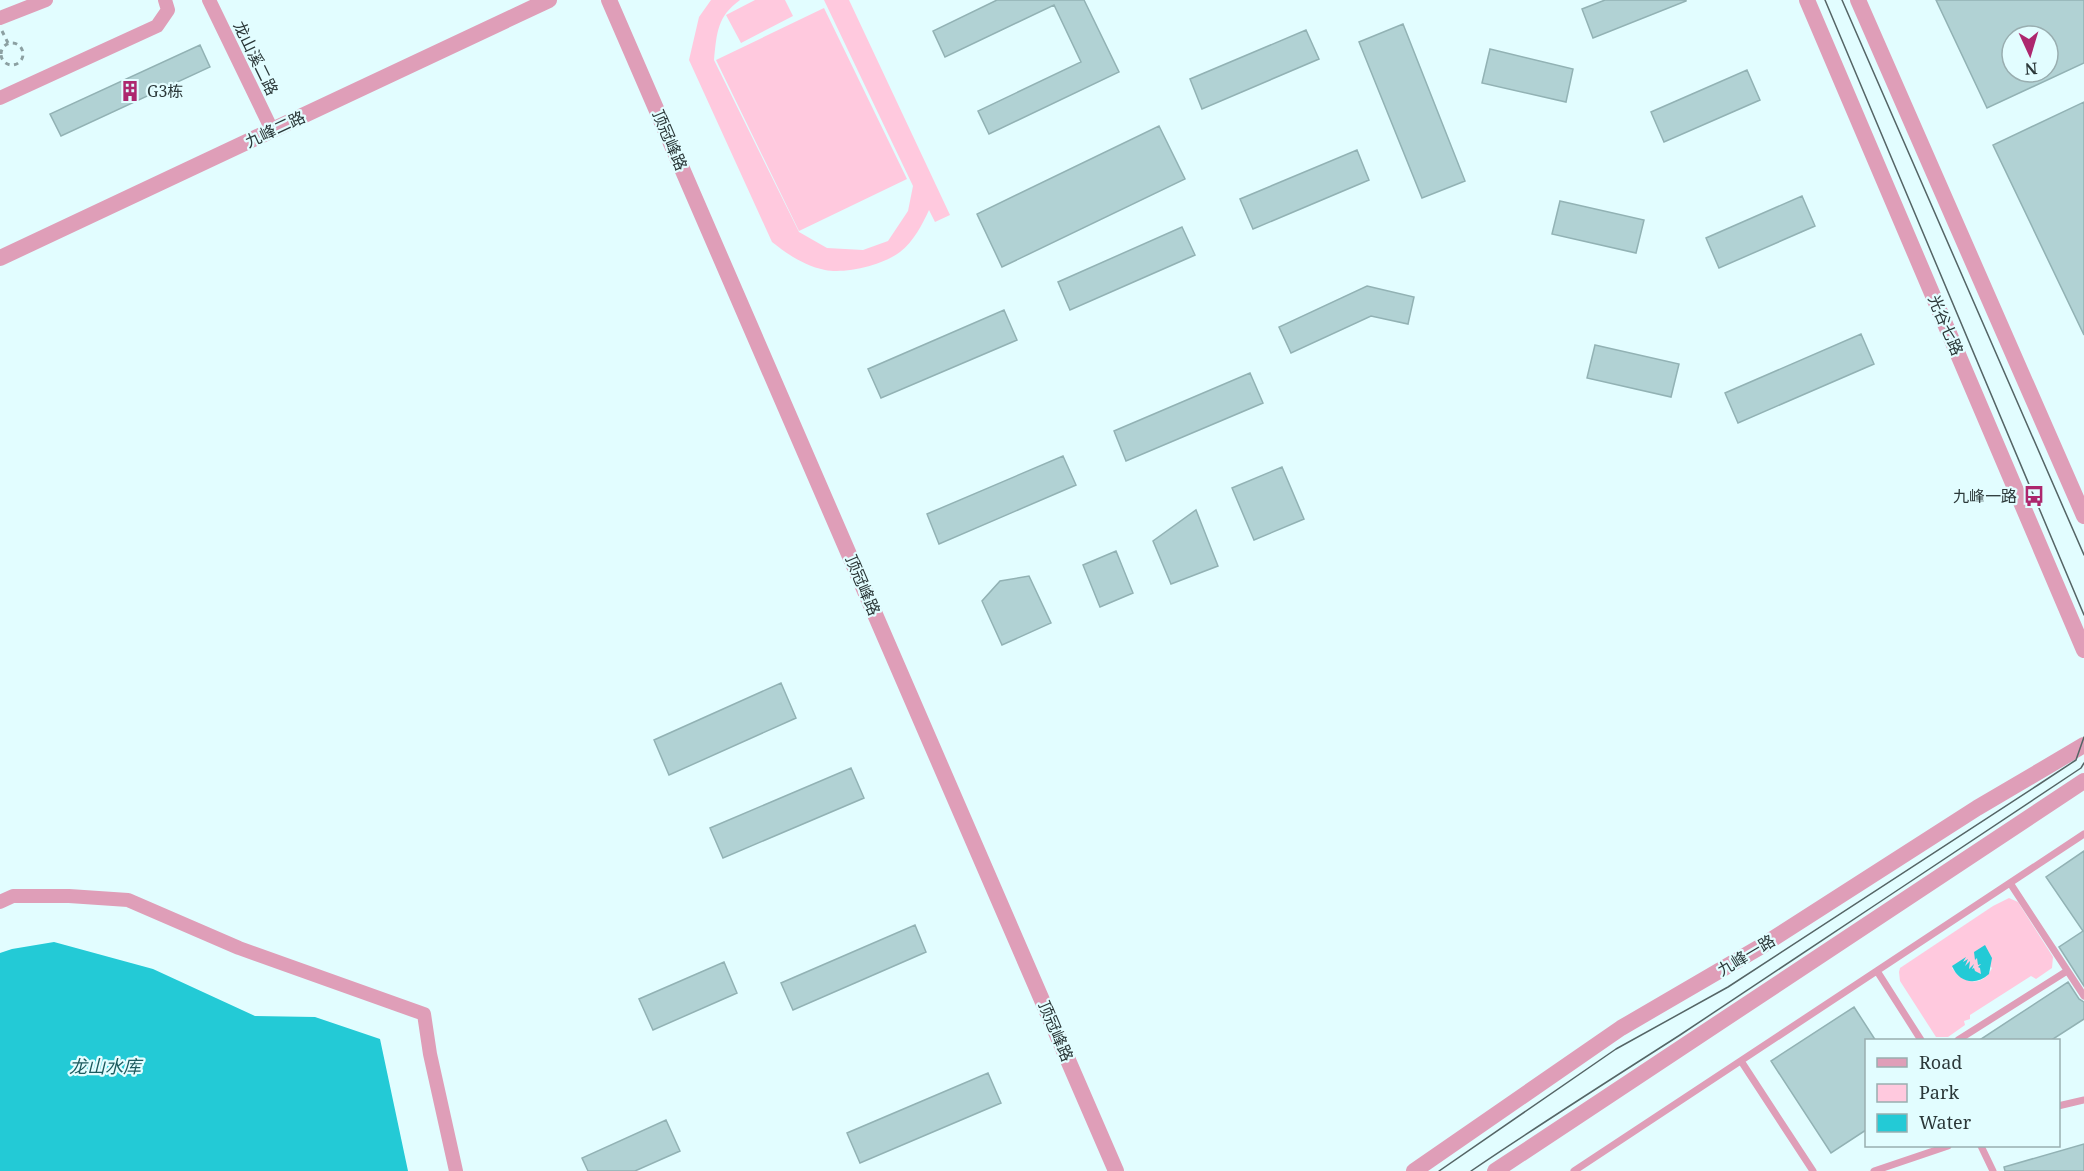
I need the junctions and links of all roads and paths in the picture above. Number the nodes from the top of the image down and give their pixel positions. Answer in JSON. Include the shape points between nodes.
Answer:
{"nodes":[{"id":1,"x":46,"y":0,"type":"edge"},
{"id":2,"x":165,"y":0,"type":"edge"},
{"id":3,"x":209,"y":0,"type":"edge"},
{"id":4,"x":549,"y":0,"type":"edge"},
{"id":5,"x":609,"y":0,"type":"edge"},
{"id":6,"x":1807,"y":0,"type":"edge"},
{"id":7,"x":1858,"y":0,"type":"edge"},
{"id":8,"x":0,"y":18,"type":"edge"},
{"id":9,"x":0,"y":26,"type":"edge"},
{"id":10,"x":8,"y":43,"type":"junction"},
{"id":11,"x":1,"y":59,"type":"edge"},
{"id":12,"x":0,"y":98,"type":"edge"},
{"id":13,"x":272,"y":130,"type":"junction"},
{"id":14,"x":0,"y":258,"type":"edge"},
{"id":15,"x":2084,"y":516,"type":"edge"},
{"id":16,"x":2084,"y":650,"type":"edge"},
{"id":17,"x":2084,"y":745,"type":"edge"},
{"id":18,"x":2084,"y":781,"type":"edge"},
{"id":19,"x":2084,"y":834,"type":"edge"},
{"id":20,"x":2010,"y":883,"type":"junction"},
{"id":21,"x":0,"y":902,"type":"edge"},
{"id":22,"x":1877,"y":971,"type":"junction"},
{"id":23,"x":2067,"y":971,"type":"junction"},
{"id":24,"x":2084,"y":996,"type":"edge"},
{"id":25,"x":1920,"y":1039,"type":"edge"},
{"id":26,"x":1961,"y":1039,"type":"edge"},
{"id":27,"x":1741,"y":1061,"type":"junction"},
{"id":28,"x":2084,"y":1100,"type":"edge"},
{"id":29,"x":2060,"y":1106,"type":"edge"},
{"id":30,"x":1945,"y":1147,"type":"edge"},
{"id":31,"x":1981,"y":1147,"type":"edge"},
{"id":32,"x":456,"y":1171,"type":"edge"},
{"id":33,"x":1116,"y":1171,"type":"edge"},
{"id":34,"x":1413,"y":1171,"type":"edge"},
{"id":35,"x":1495,"y":1171,"type":"edge"},
{"id":36,"x":1574,"y":1171,"type":"edge"},
{"id":37,"x":1813,"y":1171,"type":"edge"},
{"id":38,"x":1874,"y":1171,"type":"edge"},
{"id":39,"x":1993,"y":1171,"type":"edge"}],
"edges":[{"from":1,"to":8,"type":"street"},
{"from":2,"to":12,"type":"street","via":[[168,10],[157,26]]},
{"from":3,"to":13,"type":"street","name":"龙山溪二路"},
{"from":4,"to":13,"type":"street","name":"九峰二路"},
{"from":5,"to":33,"type":"street","name":"顶冠峰路"},
{"from":6,"to":16,"type":"street","name":"光谷七路"},
{"from":7,"to":15,"type":"street"},
{"from":9,"to":10,"type":"path"},
{"from":10,"to":11,"type":"path","via":[[1,51]]},
{"from":10,"to":11,"type":"path","via":[[19,45],[23,58],[14,65]]},
{"from":13,"to":14,"type":"street","name":"九峰二路"},
{"from":17,"to":34,"type":"street","name":"九峰一路","via":[[1977,808],[1760,947],[1621,1028]]},
{"from":18,"to":35,"type":"street"},
{"from":19,"to":20,"type":"lane"},
{"from":20,"to":22,"type":"lane"},
{"from":20,"to":23,"type":"lane"},
{"from":21,"to":32,"type":"street","via":[[13,896],[128,900],[239,948],[424,1014]]},
{"from":22,"to":25,"type":"lane"},
{"from":22,"to":27,"type":"lane"},
{"from":23,"to":24,"type":"lane"},
{"from":23,"to":26,"type":"lane"},
{"from":27,"to":36,"type":"lane"},
{"from":27,"to":37,"type":"lane"},
{"from":28,"to":29,"type":"lane"},
{"from":30,"to":38,"type":"lane"},
{"from":31,"to":39,"type":"lane"}]}
